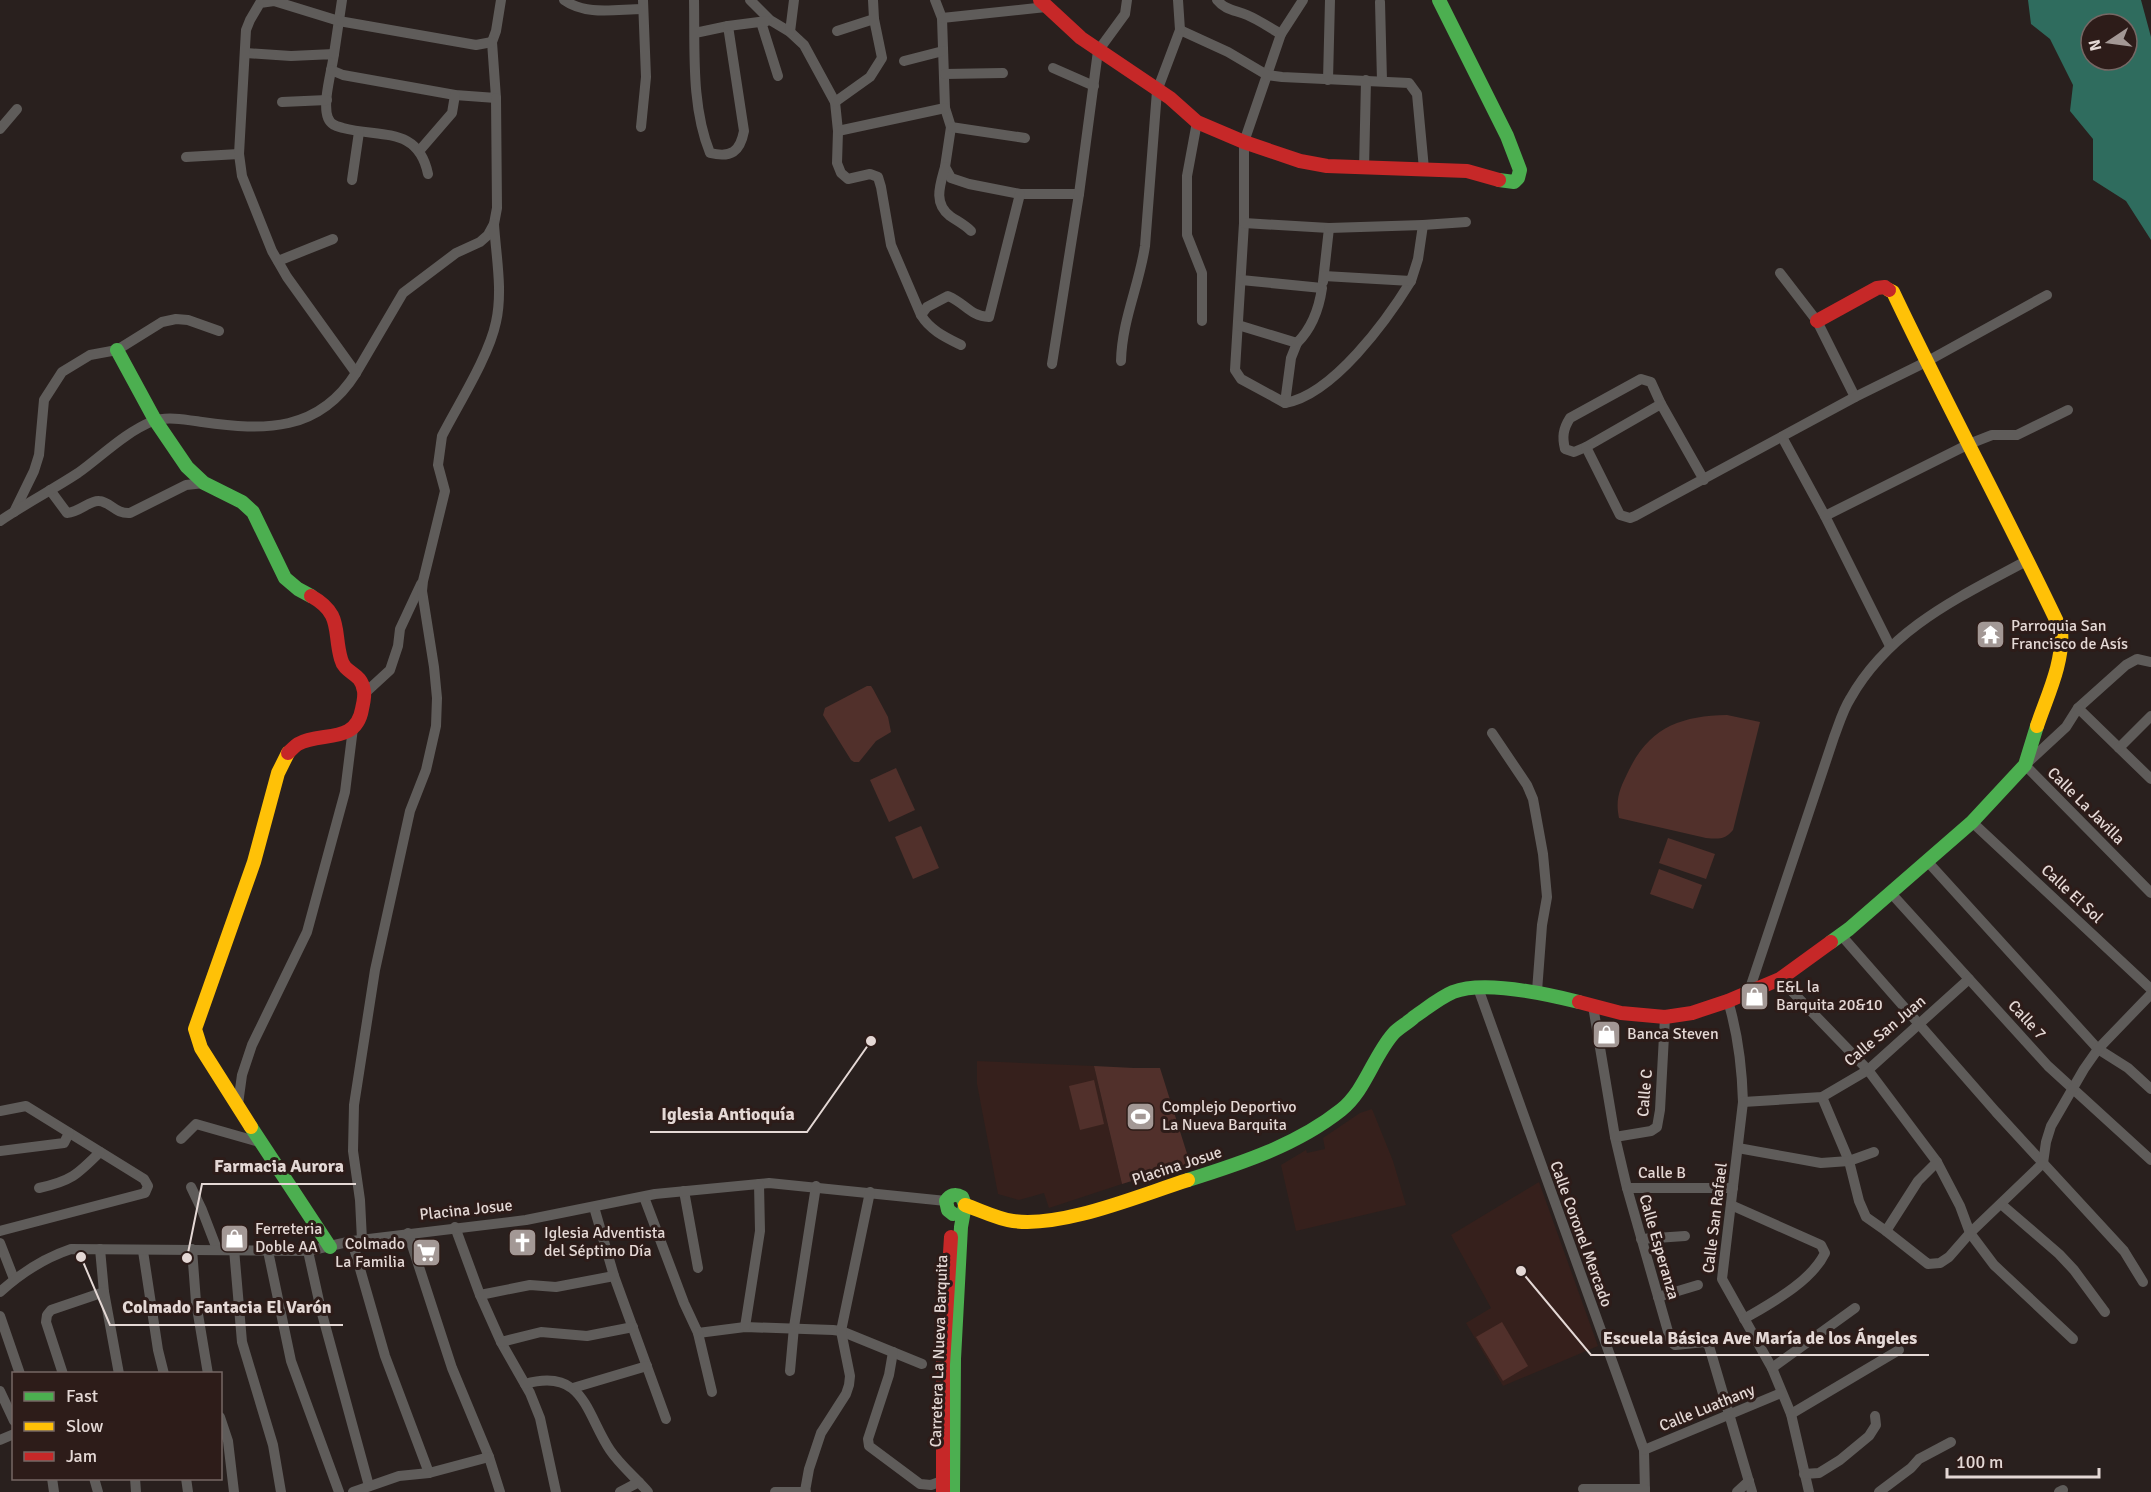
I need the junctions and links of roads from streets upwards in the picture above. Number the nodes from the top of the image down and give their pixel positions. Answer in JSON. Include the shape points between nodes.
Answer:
{"nodes":[{"id":1,"x":342,"y":0,"type":"edge"},
{"id":2,"x":501,"y":0,"type":"edge"},
{"id":3,"x":564,"y":0,"type":"edge"},
{"id":4,"x":694,"y":0,"type":"edge"},
{"id":5,"x":750,"y":0,"type":"edge"},
{"id":6,"x":794,"y":0,"type":"edge"},
{"id":7,"x":873,"y":0,"type":"edge"},
{"id":8,"x":935,"y":0,"type":"edge"},
{"id":9,"x":1127,"y":0,"type":"edge"},
{"id":10,"x":1178,"y":0,"type":"edge"},
{"id":11,"x":1217,"y":0,"type":"edge"},
{"id":12,"x":1303,"y":0,"type":"edge"},
{"id":13,"x":1330,"y":0,"type":"edge"},
{"id":14,"x":1439,"y":0,"type":"edge"},
{"id":15,"x":1380,"y":2,"type":"dead end"},
{"id":16,"x":1043,"y":4,"type":"edge"},
{"id":17,"x":643,"y":5,"type":"edge"},
{"id":18,"x":942,"y":18,"type":"junction"},
{"id":19,"x":874,"y":19,"type":"junction"},
{"id":20,"x":339,"y":21,"type":"junction"},
{"id":21,"x":765,"y":21,"type":"junction"},
{"id":22,"x":728,"y":27,"type":"junction"},
{"id":23,"x":1180,"y":30,"type":"junction"},
{"id":24,"x":837,"y":31,"type":"dead end"},
{"id":25,"x":790,"y":32,"type":"junction"},
{"id":26,"x":695,"y":33,"type":"junction"},
{"id":27,"x":1281,"y":34,"type":"junction"},
{"id":28,"x":492,"y":42,"type":"junction"},
{"id":29,"x":943,"y":51,"type":"junction"},
{"id":30,"x":1098,"y":51,"type":"junction"},
{"id":31,"x":246,"y":53,"type":"junction"},
{"id":32,"x":334,"y":54,"type":"junction"},
{"id":33,"x":904,"y":61,"type":"dead end"},
{"id":34,"x":1053,"y":68,"type":"dead end"},
{"id":35,"x":331,"y":70,"type":"junction"},
{"id":36,"x":1003,"y":73,"type":"dead end"},
{"id":37,"x":945,"y":74,"type":"junction"},
{"id":38,"x":1267,"y":75,"type":"junction"},
{"id":39,"x":778,"y":76,"type":"dead end"},
{"id":40,"x":1328,"y":80,"type":"junction"},
{"id":41,"x":1366,"y":81,"type":"junction"},
{"id":42,"x":1382,"y":81,"type":"junction"},
{"id":43,"x":1094,"y":86,"type":"junction"},
{"id":44,"x":1157,"y":91,"type":"junction"},
{"id":45,"x":455,"y":95,"type":"junction"},
{"id":46,"x":496,"y":98,"type":"junction"},
{"id":47,"x":327,"y":100,"type":"junction"},
{"id":48,"x":282,"y":102,"type":"dead end"},
{"id":49,"x":835,"y":102,"type":"junction"},
{"id":50,"x":945,"y":108,"type":"junction"},
{"id":51,"x":17,"y":109,"type":"dead end"},
{"id":52,"x":1197,"y":122,"type":"junction"},
{"id":53,"x":641,"y":127,"type":"dead end"},
{"id":54,"x":951,"y":127,"type":"junction"},
{"id":55,"x":0,"y":129,"type":"edge"},
{"id":56,"x":838,"y":131,"type":"junction"},
{"id":57,"x":359,"y":132,"type":"junction"},
{"id":58,"x":1025,"y":138,"type":"dead end"},
{"id":59,"x":1244,"y":142,"type":"junction"},
{"id":60,"x":420,"y":150,"type":"junction"},
{"id":61,"x":239,"y":154,"type":"junction"},
{"id":62,"x":186,"y":157,"type":"dead end"},
{"id":63,"x":945,"y":167,"type":"junction"},
{"id":64,"x":1364,"y":169,"type":"junction"},
{"id":65,"x":1424,"y":169,"type":"junction"},
{"id":66,"x":428,"y":174,"type":"dead end"},
{"id":67,"x":352,"y":180,"type":"dead end"},
{"id":68,"x":1020,"y":194,"type":"junction"},
{"id":69,"x":1079,"y":194,"type":"junction"},
{"id":70,"x":1466,"y":222,"type":"dead end"},
{"id":71,"x":1244,"y":223,"type":"junction"},
{"id":72,"x":494,"y":224,"type":"junction"},
{"id":73,"x":1423,"y":225,"type":"junction"},
{"id":74,"x":1329,"y":228,"type":"junction"},
{"id":75,"x":971,"y":231,"type":"dead end"},
{"id":76,"x":333,"y":239,"type":"dead end"},
{"id":77,"x":278,"y":261,"type":"junction"},
{"id":78,"x":1780,"y":273,"type":"dead end"},
{"id":79,"x":1323,"y":276,"type":"junction"},
{"id":80,"x":1241,"y":280,"type":"junction"},
{"id":81,"x":1411,"y":280,"type":"junction"},
{"id":82,"x":1322,"y":288,"type":"junction"},
{"id":83,"x":2047,"y":296,"type":"dead end"},
{"id":84,"x":921,"y":315,"type":"junction"},
{"id":85,"x":1202,"y":321,"type":"dead end"},
{"id":86,"x":1817,"y":321,"type":"junction"},
{"id":87,"x":1238,"y":325,"type":"junction"},
{"id":88,"x":219,"y":331,"type":"dead end"},
{"id":89,"x":1296,"y":343,"type":"junction"},
{"id":90,"x":961,"y":345,"type":"dead end"},
{"id":91,"x":117,"y":350,"type":"junction"},
{"id":92,"x":1121,"y":361,"type":"dead end"},
{"id":93,"x":1926,"y":362,"type":"junction"},
{"id":94,"x":1052,"y":364,"type":"dead end"},
{"id":95,"x":356,"y":373,"type":"junction"},
{"id":96,"x":1855,"y":397,"type":"junction"},
{"id":97,"x":1285,"y":403,"type":"junction"},
{"id":98,"x":1661,"y":404,"type":"junction"},
{"id":99,"x":2068,"y":410,"type":"dead end"},
{"id":100,"x":155,"y":420,"type":"junction"},
{"id":101,"x":1782,"y":437,"type":"junction"},
{"id":102,"x":1969,"y":444,"type":"junction"},
{"id":103,"x":1586,"y":447,"type":"junction"},
{"id":104,"x":1704,"y":480,"type":"junction"},
{"id":105,"x":204,"y":483,"type":"junction"},
{"id":106,"x":50,"y":490,"type":"junction"},
{"id":107,"x":14,"y":512,"type":"junction"},
{"id":108,"x":1825,"y":516,"type":"junction"},
{"id":109,"x":0,"y":520,"type":"edge"},
{"id":110,"x":2028,"y":560,"type":"junction"},
{"id":111,"x":423,"y":581,"type":"junction"},
{"id":112,"x":1890,"y":646,"type":"junction"},
{"id":113,"x":2151,"y":662,"type":"edge"},
{"id":114,"x":366,"y":693,"type":"junction"},
{"id":115,"x":2078,"y":708,"type":"junction"},
{"id":116,"x":2151,"y":716,"type":"edge"},
{"id":117,"x":353,"y":728,"type":"junction"},
{"id":118,"x":1492,"y":733,"type":"dead end"},
{"id":119,"x":2119,"y":748,"type":"junction"},
{"id":120,"x":2025,"y":765,"type":"junction"},
{"id":121,"x":2151,"y":779,"type":"edge"},
{"id":122,"x":1972,"y":822,"type":"junction"},
{"id":123,"x":1927,"y":861,"type":"junction"},
{"id":124,"x":1890,"y":892,"type":"junction"},
{"id":125,"x":2151,"y":892,"type":"edge"},
{"id":126,"x":1841,"y":935,"type":"junction"},
{"id":127,"x":1780,"y":978,"type":"junction"},
{"id":128,"x":1969,"y":980,"type":"junction"},
{"id":129,"x":1478,"y":988,"type":"junction"},
{"id":130,"x":2151,"y":988,"type":"edge"},
{"id":131,"x":1537,"y":991,"type":"junction"},
{"id":132,"x":1749,"y":991,"type":"junction"},
{"id":133,"x":2151,"y":994,"type":"edge"},
{"id":134,"x":1728,"y":1001,"type":"junction"},
{"id":135,"x":1593,"y":1006,"type":"junction"},
{"id":136,"x":1665,"y":1017,"type":"junction"},
{"id":137,"x":1919,"y":1023,"type":"junction"},
{"id":138,"x":2098,"y":1049,"type":"junction"},
{"id":139,"x":1868,"y":1070,"type":"junction"},
{"id":140,"x":2073,"y":1087,"type":"junction"},
{"id":141,"x":2151,"y":1089,"type":"edge"},
{"id":142,"x":1822,"y":1097,"type":"junction"},
{"id":143,"x":0,"y":1100,"type":"edge"},
{"id":144,"x":1743,"y":1102,"type":"junction"},
{"id":145,"x":238,"y":1104,"type":"junction"},
{"id":146,"x":6,"y":1109,"type":"edge"},
{"id":147,"x":69,"y":1133,"type":"junction"},
{"id":148,"x":1616,"y":1137,"type":"junction"},
{"id":149,"x":181,"y":1139,"type":"dead end"},
{"id":150,"x":259,"y":1142,"type":"junction"},
{"id":151,"x":1738,"y":1148,"type":"junction"},
{"id":152,"x":0,"y":1151,"type":"edge"},
{"id":153,"x":100,"y":1152,"type":"junction"},
{"id":154,"x":1874,"y":1152,"type":"dead end"},
{"id":155,"x":2151,"y":1160,"type":"edge"},
{"id":156,"x":1849,"y":1161,"type":"junction"},
{"id":157,"x":1937,"y":1162,"type":"junction"},
{"id":158,"x":2043,"y":1163,"type":"junction"},
{"id":159,"x":759,"y":1184,"type":"junction"},
{"id":160,"x":816,"y":1186,"type":"junction"},
{"id":161,"x":191,"y":1187,"type":"dead end"},
{"id":162,"x":39,"y":1188,"type":"dead end"},
{"id":163,"x":1627,"y":1188,"type":"junction"},
{"id":164,"x":1733,"y":1188,"type":"junction"},
{"id":165,"x":684,"y":1191,"type":"junction"},
{"id":166,"x":870,"y":1192,"type":"junction"},
{"id":167,"x":644,"y":1197,"type":"junction"},
{"id":168,"x":946,"y":1201,"type":"joint"},
{"id":169,"x":2001,"y":1204,"type":"junction"},
{"id":170,"x":1731,"y":1205,"type":"junction"},
{"id":171,"x":594,"y":1207,"type":"junction"},
{"id":172,"x":960,"y":1210,"type":"junction"},
{"id":173,"x":455,"y":1227,"type":"junction"},
{"id":174,"x":0,"y":1231,"type":"edge"},
{"id":175,"x":1886,"y":1231,"type":"junction"},
{"id":176,"x":408,"y":1233,"type":"junction"},
{"id":177,"x":1970,"y":1233,"type":"junction"},
{"id":178,"x":1685,"y":1236,"type":"dead end"},
{"id":179,"x":1641,"y":1239,"type":"junction"},
{"id":180,"x":357,"y":1240,"type":"junction"},
{"id":181,"x":0,"y":1242,"type":"edge"},
{"id":182,"x":330,"y":1247,"type":"junction"},
{"id":183,"x":100,"y":1249,"type":"junction"},
{"id":184,"x":192,"y":1249,"type":"junction"},
{"id":185,"x":216,"y":1249,"type":"junction"},
{"id":186,"x":234,"y":1250,"type":"junction"},
{"id":187,"x":143,"y":1251,"type":"junction"},
{"id":188,"x":268,"y":1251,"type":"junction"},
{"id":189,"x":308,"y":1251,"type":"junction"},
{"id":190,"x":698,"y":1268,"type":"dead end"},
{"id":191,"x":614,"y":1276,"type":"junction"},
{"id":192,"x":14,"y":1279,"type":"junction"},
{"id":193,"x":2143,"y":1282,"type":"dead end"},
{"id":194,"x":1698,"y":1285,"type":"dead end"},
{"id":195,"x":0,"y":1292,"type":"edge"},
{"id":196,"x":104,"y":1292,"type":"junction"},
{"id":197,"x":480,"y":1295,"type":"junction"},
{"id":198,"x":1658,"y":1297,"type":"junction"},
{"id":199,"x":1855,"y":1308,"type":"dead end"},
{"id":200,"x":2105,"y":1312,"type":"dead end"},
{"id":201,"x":0,"y":1316,"type":"edge"},
{"id":202,"x":1744,"y":1319,"type":"junction"},
{"id":203,"x":633,"y":1327,"type":"junction"},
{"id":204,"x":745,"y":1327,"type":"junction"},
{"id":205,"x":794,"y":1327,"type":"junction"},
{"id":206,"x":841,"y":1331,"type":"junction"},
{"id":207,"x":698,"y":1333,"type":"junction"},
{"id":208,"x":2073,"y":1338,"type":"dead end"},
{"id":209,"x":501,"y":1342,"type":"junction"},
{"id":210,"x":1899,"y":1350,"type":"dead end"},
{"id":211,"x":893,"y":1352,"type":"junction"},
{"id":212,"x":922,"y":1364,"type":"dead end"},
{"id":213,"x":646,"y":1366,"type":"junction"},
{"id":214,"x":1772,"y":1368,"type":"junction"},
{"id":215,"x":790,"y":1371,"type":"dead end"},
{"id":216,"x":19,"y":1372,"type":"edge"},
{"id":217,"x":62,"y":1372,"type":"edge"},
{"id":218,"x":119,"y":1372,"type":"edge"},
{"id":219,"x":164,"y":1372,"type":"edge"},
{"id":220,"x":208,"y":1372,"type":"edge"},
{"id":221,"x":525,"y":1384,"type":"junction"},
{"id":222,"x":573,"y":1388,"type":"junction"},
{"id":223,"x":0,"y":1391,"type":"edge"},
{"id":224,"x":712,"y":1392,"type":"dead end"},
{"id":225,"x":1781,"y":1393,"type":"junction"},
{"id":226,"x":1791,"y":1414,"type":"junction"},
{"id":227,"x":1731,"y":1416,"type":"junction"},
{"id":228,"x":1875,"y":1416,"type":"dead end"},
{"id":229,"x":12,"y":1417,"type":"edge"},
{"id":230,"x":666,"y":1419,"type":"dead end"},
{"id":231,"x":222,"y":1423,"type":"edge"},
{"id":232,"x":1951,"y":1442,"type":"dead end"},
{"id":233,"x":1644,"y":1450,"type":"junction"},
{"id":234,"x":489,"y":1457,"type":"junction"},
{"id":235,"x":429,"y":1473,"type":"junction"},
{"id":236,"x":1804,"y":1474,"type":"junction"},
{"id":237,"x":639,"y":1482,"type":"junction"},
{"id":238,"x":369,"y":1486,"type":"junction"},
{"id":239,"x":943,"y":1486,"type":"edge"},
{"id":240,"x":1750,"y":1487,"type":"edge"},
{"id":241,"x":1583,"y":1489,"type":"dead end"},
{"id":242,"x":1645,"y":1491,"type":"edge"},
{"id":243,"x":234,"y":1492,"type":"edge"},
{"id":244,"x":281,"y":1492,"type":"edge"},
{"id":245,"x":339,"y":1492,"type":"edge"},
{"id":246,"x":353,"y":1492,"type":"edge"},
{"id":247,"x":500,"y":1492,"type":"edge"},
{"id":248,"x":556,"y":1492,"type":"edge"},
{"id":249,"x":620,"y":1492,"type":"edge"},
{"id":250,"x":648,"y":1492,"type":"edge"},
{"id":251,"x":775,"y":1492,"type":"edge"},
{"id":252,"x":806,"y":1492,"type":"edge"},
{"id":253,"x":953,"y":1492,"type":"edge"},
{"id":254,"x":1737,"y":1492,"type":"edge"},
{"id":255,"x":1809,"y":1492,"type":"edge"},
{"id":256,"x":1879,"y":1492,"type":"edge"}],
"edges":[{"from":1,"to":20,"type":"street"},
{"from":2,"to":28,"type":"street"},
{"from":3,"to":17,"type":"street","via":[[591,10]]},
{"from":4,"to":26,"type":"street"},
{"from":5,"to":21,"type":"street"},
{"from":6,"to":25,"type":"street"},
{"from":7,"to":19,"type":"street"},
{"from":8,"to":18,"type":"street"},
{"from":9,"to":30,"type":"street","via":[[1125,14]]},
{"from":10,"to":23,"type":"street"},
{"from":11,"to":27,"type":"street","via":[[1231,11],[1245,14]]},
{"from":12,"to":27,"type":"street"},
{"from":13,"to":40,"type":"street"},
{"from":14,"to":65,"type":"street","via":[[1498,114],[1520,170],[1514,182],[1508,182],[1467,171]]},
{"from":15,"to":42,"type":"street"},
{"from":16,"to":18,"type":"street"},
{"from":16,"to":30,"type":"street"},
{"from":17,"to":53,"type":"street","via":[[646,77]]},
{"from":18,"to":29,"type":"street"},
{"from":19,"to":24,"type":"street"},
{"from":19,"to":49,"type":"street","via":[[882,53],[880,63],[870,77]]},
{"from":20,"to":28,"type":"street","via":[[476,45]]},
{"from":20,"to":31,"type":"street","via":[[274,1],[260,3],[246,30]]},
{"from":20,"to":32,"type":"street"},
{"from":21,"to":22,"type":"street"},
{"from":21,"to":25,"type":"street"},
{"from":21,"to":39,"type":"street"},
{"from":22,"to":26,"type":"street"},
{"from":22,"to":26,"type":"street","via":[[744,131],[742,145],[734,153],[720,156],[710,153],[698,108]]},
{"from":23,"to":38,"type":"street","via":[[1228,51]]},
{"from":23,"to":44,"type":"street"},
{"from":25,"to":49,"type":"street","via":[[804,45]]},
{"from":27,"to":38,"type":"street"},
{"from":28,"to":46,"type":"street"},
{"from":29,"to":33,"type":"street"},
{"from":29,"to":37,"type":"street"},
{"from":30,"to":43,"type":"street"},
{"from":30,"to":44,"type":"street"},
{"from":31,"to":32,"type":"street"},
{"from":31,"to":61,"type":"street"},
{"from":32,"to":35,"type":"street"},
{"from":34,"to":43,"type":"street"},
{"from":35,"to":45,"type":"street"},
{"from":35,"to":47,"type":"street"},
{"from":36,"to":37,"type":"street"},
{"from":37,"to":50,"type":"street"},
{"from":38,"to":40,"type":"street"},
{"from":38,"to":59,"type":"street"},
{"from":40,"to":41,"type":"street"},
{"from":41,"to":42,"type":"street"},
{"from":41,"to":64,"type":"street"},
{"from":42,"to":65,"type":"street","via":[[1409,83],[1417,94]]},
{"from":43,"to":69,"type":"street"},
{"from":44,"to":52,"type":"street"},
{"from":44,"to":92,"type":"street","via":[[1145,246],[1125,324]]},
{"from":45,"to":46,"type":"street"},
{"from":45,"to":60,"type":"street","via":[[452,113]]},
{"from":46,"to":72,"type":"street"},
{"from":47,"to":48,"type":"street"},
{"from":47,"to":57,"type":"street","via":[[329,121]]},
{"from":49,"to":56,"type":"street"},
{"from":50,"to":54,"type":"street"},
{"from":50,"to":56,"type":"street"},
{"from":51,"to":55,"type":"street"},
{"from":52,"to":59,"type":"street"},
{"from":52,"to":85,"type":"street","via":[[1187,177],[1187,235],[1202,273]]},
{"from":54,"to":58,"type":"street"},
{"from":54,"to":63,"type":"street"},
{"from":56,"to":84,"type":"street","via":[[837,163],[841,173],[848,179],[870,174],[878,177],[891,245]]},
{"from":57,"to":60,"type":"street","via":[[407,140]]},
{"from":57,"to":67,"type":"street"},
{"from":59,"to":64,"type":"street","via":[[1300,161]]},
{"from":59,"to":71,"type":"street"},
{"from":60,"to":66,"type":"street"},
{"from":61,"to":62,"type":"street"},
{"from":61,"to":77,"type":"street","via":[[242,177]]},
{"from":63,"to":68,"type":"street","via":[[951,178]]},
{"from":63,"to":75,"type":"street","via":[[938,194],[940,205]]},
{"from":64,"to":65,"type":"street"},
{"from":68,"to":69,"type":"street"},
{"from":68,"to":84,"type":"street","via":[[990,317],[979,316],[948,296],[937,300]]},
{"from":69,"to":94,"type":"street"},
{"from":70,"to":73,"type":"street"},
{"from":71,"to":74,"type":"street"},
{"from":71,"to":80,"type":"street"},
{"from":72,"to":95,"type":"street","via":[[480,242],[456,253],[403,293]]},
{"from":72,"to":111,"type":"street","via":[[497,322],[442,436],[438,465],[445,491]]},
{"from":73,"to":74,"type":"street"},
{"from":73,"to":81,"type":"street"},
{"from":74,"to":79,"type":"street"},
{"from":76,"to":77,"type":"street"},
{"from":77,"to":95,"type":"street"},
{"from":78,"to":86,"type":"street"},
{"from":79,"to":81,"type":"street"},
{"from":79,"to":82,"type":"street"},
{"from":80,"to":82,"type":"street"},
{"from":80,"to":87,"type":"street"},
{"from":81,"to":97,"type":"street","via":[[1391,313],[1350,360],[1313,393]]},
{"from":82,"to":89,"type":"street","via":[[1319,308]]},
{"from":83,"to":93,"type":"street"},
{"from":84,"to":90,"type":"street","via":[[926,324]]},
{"from":86,"to":93,"type":"street","via":[[1885,287],[1899,301]]},
{"from":86,"to":96,"type":"street"},
{"from":87,"to":89,"type":"street"},
{"from":87,"to":97,"type":"street","via":[[1237,375]]},
{"from":88,"to":91,"type":"street","via":[[188,320],[162,322]]},
{"from":89,"to":97,"type":"street"},
{"from":91,"to":100,"type":"street"},
{"from":91,"to":107,"type":"street","via":[[90,355],[62,372],[44,400],[39,454]]},
{"from":93,"to":96,"type":"street"},
{"from":93,"to":102,"type":"street"},
{"from":95,"to":100,"type":"street","via":[[327,406],[282,426]]},
{"from":96,"to":101,"type":"street"},
{"from":98,"to":103,"type":"street"},
{"from":98,"to":103,"type":"street","via":[[1651,382],[1641,379],[1570,418],[1562,439],[1565,449],[1574,452]]},
{"from":98,"to":104,"type":"street"},
{"from":99,"to":102,"type":"street","via":[[2017,435],[1992,435]]},
{"from":100,"to":105,"type":"street","via":[[187,467]]},
{"from":100,"to":106,"type":"street","via":[[129,433]]},
{"from":101,"to":104,"type":"street"},
{"from":101,"to":108,"type":"street"},
{"from":102,"to":108,"type":"street"},
{"from":102,"to":110,"type":"street"},
{"from":103,"to":104,"type":"street","via":[[1623,517],[1635,516]]},
{"from":105,"to":106,"type":"street","via":[[186,485],[130,513],[122,513],[101,501],[67,513]]},
{"from":105,"to":114,"type":"street","via":[[242,502],[253,512],[285,578],[316,599],[334,619],[341,661],[360,678]]},
{"from":106,"to":107,"type":"street"},
{"from":107,"to":109,"type":"street"},
{"from":108,"to":112,"type":"street"},
{"from":110,"to":112,"type":"street","via":[[1925,618]]},
{"from":110,"to":120,"type":"street","via":[[2061,630],[2062,642]]},
{"from":111,"to":114,"type":"street","via":[[400,629],[390,670]]},
{"from":111,"to":180,"type":"street","via":[[437,698],[436,726],[426,770],[407,822],[375,970],[354,1105],[353,1151],[360,1200]]},
{"from":112,"to":132,"type":"street","via":[[1849,700]]},
{"from":113,"to":115,"type":"street","via":[[2137,659],[2126,665]]},
{"from":114,"to":117,"type":"street","via":[[361,716]]},
{"from":115,"to":119,"type":"street"},
{"from":115,"to":120,"type":"street","via":[[2066,727]]},
{"from":116,"to":119,"type":"street"},
{"from":117,"to":145,"type":"street","via":[[345,792],[307,932],[252,1044]]},
{"from":117,"to":145,"type":"street","via":[[299,744],[286,755],[254,862],[198,1016],[196,1037]]},
{"from":118,"to":131,"type":"street","via":[[1533,799],[1543,854],[1547,897]]},
{"from":119,"to":121,"type":"street"},
{"from":120,"to":122,"type":"street","name":"Placina Josue"},
{"from":120,"to":125,"type":"street","name":"Calle La Javilla"},
{"from":122,"to":123,"type":"street","name":"Placina Josue"},
{"from":122,"to":130,"type":"street","name":"Calle El Sol"},
{"from":123,"to":124,"type":"street","name":"Placina Josue"},
{"from":123,"to":138,"type":"street"},
{"from":124,"to":126,"type":"street","name":"Placina Josue"},
{"from":124,"to":128,"type":"street","name":"Calle 7"},
{"from":126,"to":127,"type":"street","name":"Placina Josue"},
{"from":126,"to":137,"type":"street"},
{"from":127,"to":132,"type":"street","name":"Placina Josue"},
{"from":127,"to":139,"type":"street"},
{"from":128,"to":137,"type":"street","name":"Calle San Juan"},
{"from":128,"to":140,"type":"street","name":"Calle 7","via":[[2048,1066]]},
{"from":129,"to":131,"type":"street","name":"Placina Josue"},
{"from":129,"to":172,"type":"street","name":"Placina Josue","via":[[1453,992],[1393,1034],[1342,1109],[1299,1138],[1267,1152],[1099,1209],[1052,1220],[1013,1221]]},
{"from":129,"to":233,"type":"street","name":"Calle Coronel Mercado"},
{"from":131,"to":135,"type":"street","name":"Placina Josue"},
{"from":132,"to":134,"type":"street","name":"Placina Josue"},
{"from":133,"to":138,"type":"street"},
{"from":134,"to":136,"type":"street","name":"Placina Josue"},
{"from":134,"to":144,"type":"street","name":"Calle San Rafael","via":[[1736,1027]]},
{"from":135,"to":136,"type":"street","name":"Placina Josue"},
{"from":135,"to":148,"type":"street","name":"Calle Esperanza"},
{"from":136,"to":148,"type":"street","name":"Calle C","via":[[1657,1127]]},
{"from":137,"to":139,"type":"street","name":"Calle San Juan"},
{"from":137,"to":158,"type":"street"},
{"from":138,"to":140,"type":"street"},
{"from":138,"to":141,"type":"street"},
{"from":139,"to":142,"type":"street","name":"Calle San Juan"},
{"from":139,"to":157,"type":"street"},
{"from":140,"to":155,"type":"street","name":"Calle 7"},
{"from":140,"to":158,"type":"street","via":[[2051,1126]]},
{"from":142,"to":144,"type":"street","name":"Calle San Juan"},
{"from":142,"to":156,"type":"street"},
{"from":143,"to":146,"type":"street"},
{"from":144,"to":151,"type":"street","name":"Calle San Rafael"},
{"from":145,"to":150,"type":"street"},
{"from":146,"to":147,"type":"street","via":[[26,1106]]},
{"from":147,"to":152,"type":"street","via":[[63,1143]]},
{"from":147,"to":153,"type":"street"},
{"from":148,"to":163,"type":"street","name":"Calle Esperanza"},
{"from":149,"to":150,"type":"street","via":[[196,1124]]},
{"from":150,"to":182,"type":"street"},
{"from":151,"to":156,"type":"street","via":[[1821,1163]]},
{"from":151,"to":164,"type":"street","name":"Calle San Rafael"},
{"from":153,"to":162,"type":"street","via":[[72,1178]]},
{"from":153,"to":174,"type":"street","via":[[144,1179],[148,1186],[145,1193]]},
{"from":154,"to":156,"type":"street"},
{"from":156,"to":175,"type":"street","via":[[1866,1217]]},
{"from":157,"to":175,"type":"street","via":[[1918,1180]]},
{"from":157,"to":177,"type":"street"},
{"from":158,"to":169,"type":"street"},
{"from":158,"to":193,"type":"street","via":[[2124,1251]]},
{"from":159,"to":160,"type":"street","name":"Placina Josue"},
{"from":159,"to":165,"type":"street","name":"Placina Josue"},
{"from":159,"to":204,"type":"street","via":[[760,1231]]},
{"from":160,"to":166,"type":"street","name":"Placina Josue"},
{"from":160,"to":205,"type":"street"},
{"from":161,"to":185,"type":"street"},
{"from":163,"to":164,"type":"street","name":"Calle B"},
{"from":163,"to":179,"type":"street","name":"Calle Esperanza"},
{"from":164,"to":170,"type":"street","name":"Calle San Rafael"},
{"from":165,"to":167,"type":"street","name":"Placina Josue"},
{"from":165,"to":190,"type":"street"},
{"from":166,"to":168,"type":"street","name":"Placina Josue"},
{"from":166,"to":206,"type":"street"},
{"from":167,"to":171,"type":"street","name":"Placina Josue"},
{"from":167,"to":207,"type":"street"},
{"from":168,"to":172,"type":"street","via":[[946,1207]]},
{"from":169,"to":177,"type":"street"},
{"from":169,"to":200,"type":"street","via":[[2059,1254]]},
{"from":170,"to":202,"type":"street","name":"Calle San Rafael","via":[[1722,1279]]},
{"from":170,"to":202,"type":"street","via":[[1821,1245],[1826,1253],[1783,1296]]},
{"from":171,"to":173,"type":"street","name":"Placina Josue","via":[[526,1220]]},
{"from":171,"to":191,"type":"street"},
{"from":172,"to":239,"type":"street","name":"Carretera La Nueva Barquita","via":[[942,1371]]},
{"from":172,"to":253,"type":"street","name":"Carretera La Nueva Barquita","via":[[952,1371]]},
{"from":173,"to":176,"type":"street","name":"Placina Josue"},
{"from":173,"to":197,"type":"street"},
{"from":175,"to":177,"type":"street","via":[[1928,1264],[1949,1257]]},
{"from":176,"to":180,"type":"street","name":"Placina Josue"},
{"from":176,"to":234,"type":"street","via":[[452,1368]]},
{"from":177,"to":208,"type":"street","via":[[1994,1265]]},
{"from":178,"to":179,"type":"street"},
{"from":179,"to":198,"type":"street","name":"Calle Esperanza"},
{"from":180,"to":182,"type":"street","name":"Placina Josue"},
{"from":180,"to":235,"type":"street","via":[[385,1356]]},
{"from":181,"to":192,"type":"street"},
{"from":182,"to":189,"type":"street","name":"Placina Josue"},
{"from":183,"to":187,"type":"street","name":"Placina Josue"},
{"from":183,"to":192,"type":"street","name":"Placina Josue","via":[[52,1255]]},
{"from":183,"to":196,"type":"street"},
{"from":184,"to":185,"type":"street","name":"Placina Josue"},
{"from":184,"to":187,"type":"street","name":"Placina Josue"},
{"from":184,"to":220,"type":"street"},
{"from":185,"to":186,"type":"street","name":"Placina Josue"},
{"from":186,"to":188,"type":"street","name":"Placina Josue"},
{"from":186,"to":244,"type":"street","via":[[242,1342],[273,1445]]},
{"from":187,"to":219,"type":"street"},
{"from":188,"to":189,"type":"street","name":"Placina Josue"},
{"from":188,"to":245,"type":"street","via":[[291,1361]]},
{"from":189,"to":238,"type":"street"},
{"from":191,"to":197,"type":"street"},
{"from":191,"to":203,"type":"street"},
{"from":192,"to":195,"type":"street","name":"Placina Josue"},
{"from":194,"to":198,"type":"street"},
{"from":196,"to":217,"type":"street","via":[[51,1310],[47,1315]]},
{"from":196,"to":218,"type":"street"},
{"from":197,"to":209,"type":"street"},
{"from":198,"to":227,"type":"street","name":"Calle Esperanza","via":[[1672,1344],[1704,1342],[1709,1346]]},
{"from":199,"to":214,"type":"street"},
{"from":201,"to":216,"type":"street"},
{"from":202,"to":214,"type":"street","name":"Calle San Rafael"},
{"from":203,"to":209,"type":"street","via":[[587,1336],[541,1332]]},
{"from":203,"to":213,"type":"street"},
{"from":204,"to":205,"type":"street"},
{"from":204,"to":207,"type":"street"},
{"from":205,"to":206,"type":"street"},
{"from":205,"to":215,"type":"street"},
{"from":206,"to":211,"type":"street"},
{"from":206,"to":252,"type":"street","via":[[849,1385],[821,1433],[809,1468]]},
{"from":207,"to":224,"type":"street"},
{"from":209,"to":221,"type":"street"},
{"from":210,"to":226,"type":"street"},
{"from":211,"to":212,"type":"street"},
{"from":211,"to":239,"type":"street","via":[[869,1446],[920,1484]]},
{"from":213,"to":222,"type":"street"},
{"from":213,"to":230,"type":"street"},
{"from":214,"to":225,"type":"street","name":"Calle San Rafael"},
{"from":221,"to":222,"type":"street","via":[[540,1380]]},
{"from":221,"to":248,"type":"street","via":[[540,1418]]},
{"from":222,"to":237,"type":"street","via":[[588,1407],[610,1451]]},
{"from":223,"to":229,"type":"street"},
{"from":225,"to":226,"type":"street","name":"Calle San Rafael"},
{"from":225,"to":227,"type":"street","name":"Calle Luathany"},
{"from":226,"to":236,"type":"street","name":"Calle San Rafael"},
{"from":227,"to":233,"type":"street","name":"Calle Luathany"},
{"from":227,"to":240,"type":"street","name":"Calle Esperanza"},
{"from":228,"to":236,"type":"street","via":[[1869,1436],[1840,1460],[1819,1473]]},
{"from":231,"to":243,"type":"street"},
{"from":232,"to":256,"type":"street","via":[[1919,1459]]},
{"from":233,"to":242,"type":"street","name":"Calle Coronel Mercado"},
{"from":234,"to":235,"type":"street"},
{"from":234,"to":247,"type":"street"},
{"from":235,"to":238,"type":"street","via":[[399,1476]]},
{"from":236,"to":255,"type":"street","name":"Calle San Rafael"},
{"from":237,"to":249,"type":"street"},
{"from":237,"to":250,"type":"street"},
{"from":238,"to":246,"type":"street"},
{"from":240,"to":254,"type":"street"},
{"from":241,"to":242,"type":"street"},
{"from":251,"to":252,"type":"street"}]}
